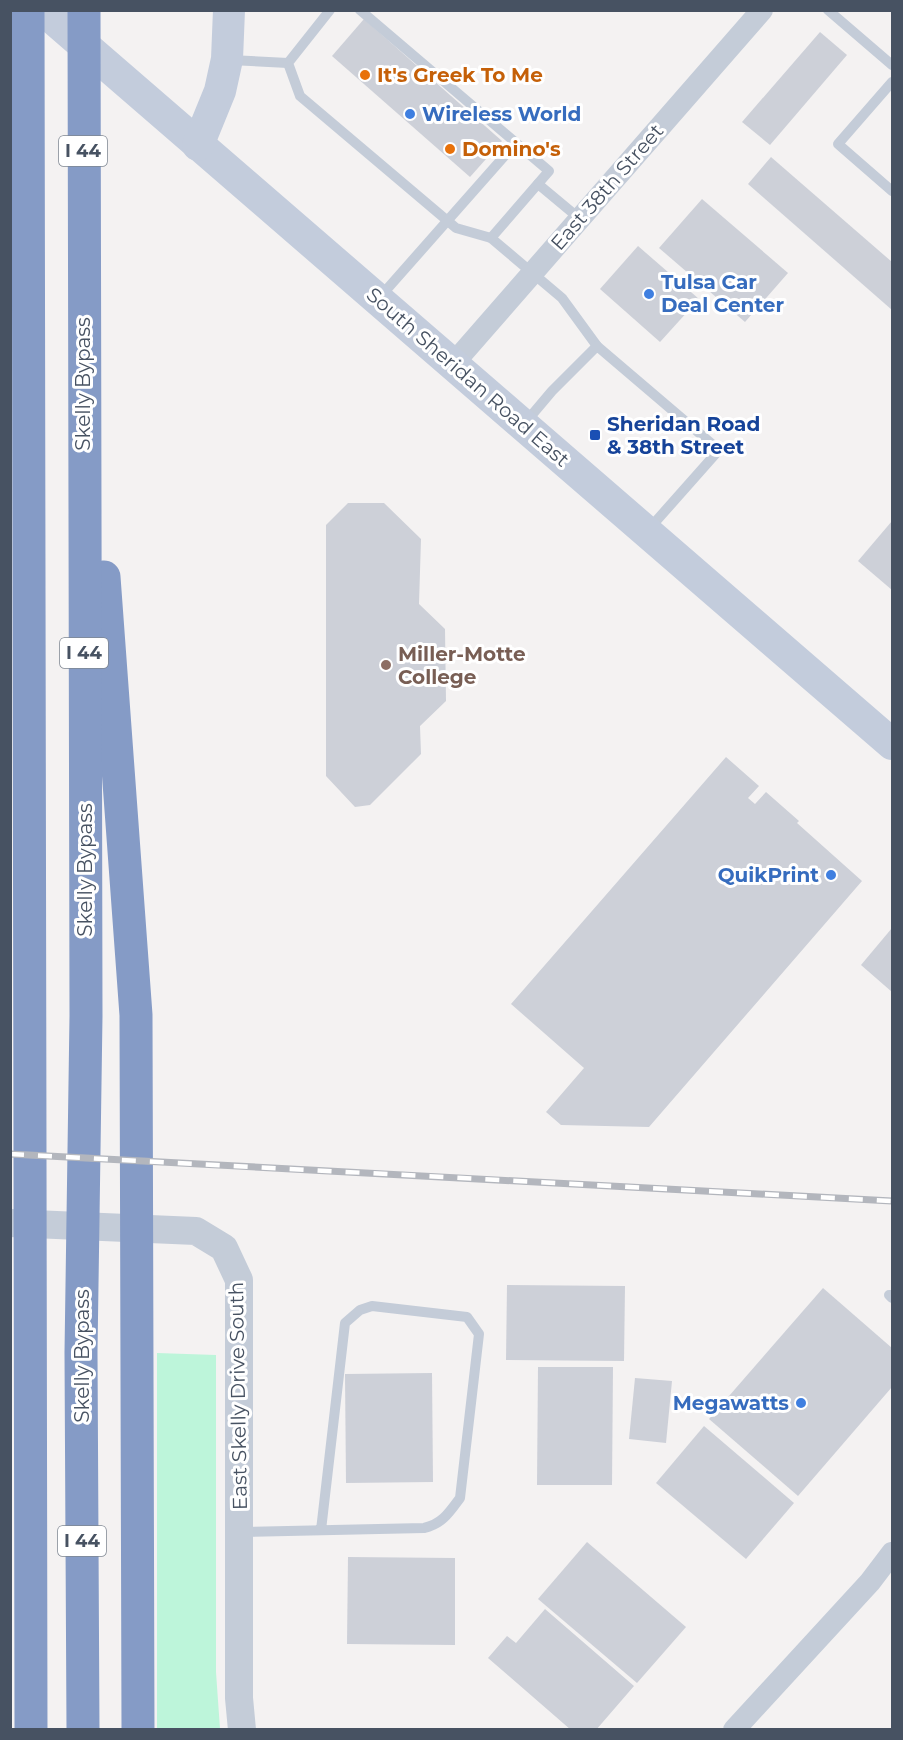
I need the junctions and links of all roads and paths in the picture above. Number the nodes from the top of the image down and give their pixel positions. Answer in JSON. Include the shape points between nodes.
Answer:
{"nodes":[{"id":1,"x":28,"y":10,"type":"edge"},
{"id":2,"x":43,"y":10,"type":"edge"},
{"id":3,"x":84,"y":10,"type":"edge"},
{"id":4,"x":229,"y":10,"type":"edge"},
{"id":5,"x":330,"y":10,"type":"edge"},
{"id":6,"x":360,"y":10,"type":"edge"},
{"id":7,"x":762,"y":10,"type":"edge"},
{"id":8,"x":828,"y":10,"type":"edge"},
{"id":9,"x":226,"y":59,"type":"junction"},
{"id":10,"x":288,"y":63,"type":"junction"},
{"id":11,"x":892,"y":65,"type":"edge"},
{"id":12,"x":892,"y":82,"type":"edge"},
{"id":13,"x":516,"y":142,"type":"junction"},
{"id":14,"x":198,"y":145,"type":"junction"},
{"id":15,"x":538,"y":184,"type":"junction"},
{"id":16,"x":892,"y":191,"type":"edge"},
{"id":17,"x":446,"y":219,"type":"junction"},
{"id":18,"x":580,"y":219,"type":"junction"},
{"id":19,"x":491,"y":238,"type":"junction"},
{"id":20,"x":532,"y":273,"type":"junction"},
{"id":21,"x":82,"y":291,"type":"junction"},
{"id":22,"x":378,"y":300,"type":"junction"},
{"id":23,"x":597,"y":346,"type":"junction"},
{"id":24,"x":453,"y":364,"type":"junction"},
{"id":25,"x":523,"y":426,"type":"junction"},
{"id":26,"x":647,"y":531,"type":"junction"},
{"id":27,"x":892,"y":744,"type":"edge"},
{"id":28,"x":10,"y":1223,"type":"edge"},
{"id":29,"x":31,"y":1350,"type":"junction"},
{"id":30,"x":10,"y":1451,"type":"edge"},
{"id":31,"x":321,"y":1530,"type":"junction"},
{"id":32,"x":239,"y":1532,"type":"junction"},
{"id":33,"x":892,"y":1553,"type":"edge"},
{"id":34,"x":31,"y":1730,"type":"edge"},
{"id":35,"x":83,"y":1730,"type":"edge"},
{"id":36,"x":138,"y":1730,"type":"edge"},
{"id":37,"x":242,"y":1730,"type":"edge"},
{"id":38,"x":734,"y":1730,"type":"edge"}],
"edges":[{"from":1,"to":29,"type":"highway","number":"I 44"},
{"from":2,"to":14,"type":"main road","name":"South Sheridan Road East"},
{"from":3,"to":21,"type":"highway","name":"Skelly Bypass","number":"I 44"},
{"from":4,"to":9,"type":"main road"},
{"from":5,"to":10,"type":"lane"},
{"from":6,"to":13,"type":"lane"},
{"from":7,"to":18,"type":"street","name":"East 38th Street"},
{"from":8,"to":11,"type":"lane"},
{"from":9,"to":10,"type":"lane"},
{"from":9,"to":14,"type":"main road","via":[[220,91]]},
{"from":10,"to":17,"type":"lane","via":[[300,96]]},
{"from":12,"to":16,"type":"lane","via":[[838,144]]},
{"from":13,"to":15,"type":"lane","via":[[549,171]]},
{"from":13,"to":17,"type":"lane"},
{"from":14,"to":22,"type":"main road","name":"South Sheridan Road East"},
{"from":15,"to":18,"type":"lane"},
{"from":15,"to":19,"type":"lane"},
{"from":17,"to":19,"type":"lane","via":[[456,228]]},
{"from":17,"to":22,"type":"lane"},
{"from":18,"to":20,"type":"street","name":"East 38th Street"},
{"from":19,"to":20,"type":"lane"},
{"from":20,"to":23,"type":"lane","via":[[562,298]]},
{"from":20,"to":24,"type":"street","name":"East 38th Street"},
{"from":21,"to":35,"type":"highway","name":"Skelly Bypass","number":"I 44","via":[[86,1016],[81,1352]]},
{"from":21,"to":36,"type":"highway","via":[[136,1015]]},
{"from":22,"to":24,"type":"main road","name":"South Sheridan Road East"},
{"from":23,"to":25,"type":"lane"},
{"from":23,"to":26,"type":"lane","via":[[719,450]]},
{"from":24,"to":25,"type":"main road","name":"South Sheridan Road East"},
{"from":25,"to":26,"type":"main road","name":"South Sheridan Road East"},
{"from":26,"to":27,"type":"main road","name":"South Sheridan Road East"},
{"from":28,"to":32,"type":"street","name":"East Skelly Drive South","via":[[196,1231],[224,1248],[239,1280]]},
{"from":29,"to":30,"type":"highway"},
{"from":29,"to":34,"type":"highway","number":"I 44"},
{"from":31,"to":31,"type":"lane","via":[[424,1528],[436,1525],[460,1498],[479,1334],[467,1317],[372,1306],[360,1310],[345,1323]]},
{"from":31,"to":32,"type":"lane"},
{"from":32,"to":37,"type":"street","name":"East Skelly Drive South"},
{"from":33,"to":38,"type":"street"}]}
